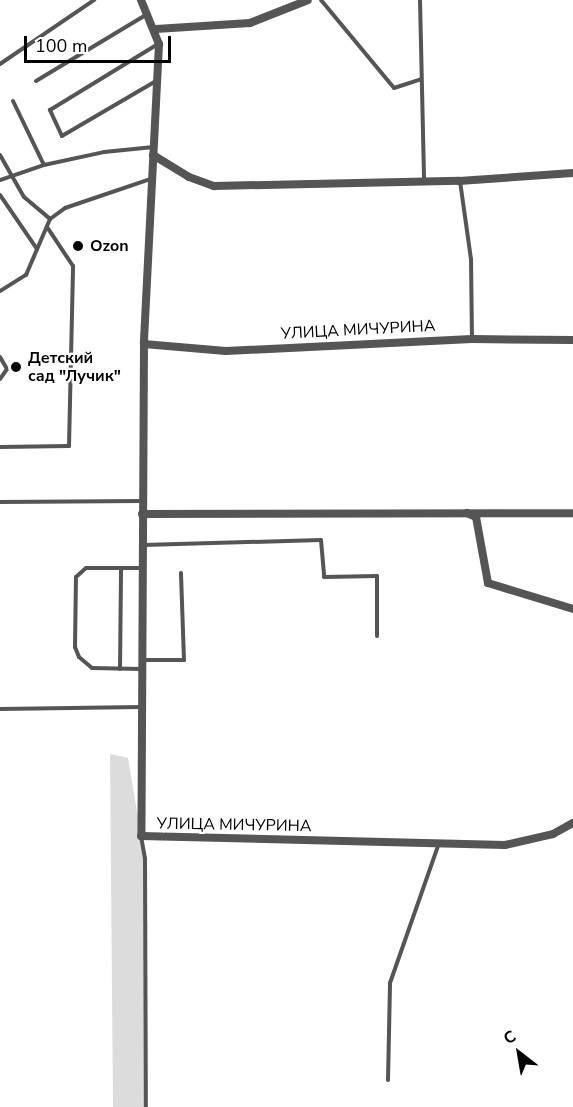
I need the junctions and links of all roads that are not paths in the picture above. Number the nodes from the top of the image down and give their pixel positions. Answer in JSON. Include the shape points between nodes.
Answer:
{"nodes":[{"id":1,"x":94,"y":0,"type":"edge"},
{"id":2,"x":141,"y":0,"type":"edge"},
{"id":3,"x":308,"y":0,"type":"edge"},
{"id":4,"x":321,"y":0,"type":"edge"},
{"id":5,"x":420,"y":0,"type":"edge"},
{"id":6,"x":149,"y":14,"type":"junction"},
{"id":7,"x":156,"y":29,"type":"junction"},
{"id":8,"x":159,"y":44,"type":"junction"},
{"id":9,"x":0,"y":64,"type":"edge"},
{"id":10,"x":158,"y":79,"type":"junction"},
{"id":11,"x":421,"y":79,"type":"junction"},
{"id":12,"x":36,"y":81,"type":"dead end"},
{"id":13,"x":13,"y":101,"type":"dead end"},
{"id":14,"x":153,"y":151,"type":"junction"},
{"id":15,"x":0,"y":155,"type":"edge"},
{"id":16,"x":44,"y":165,"type":"junction"},
{"id":17,"x":573,"y":173,"type":"edge"},
{"id":18,"x":12,"y":174,"type":"junction"},
{"id":19,"x":153,"y":178,"type":"junction"},
{"id":20,"x":0,"y":180,"type":"edge"},
{"id":21,"x":424,"y":181,"type":"junction"},
{"id":22,"x":459,"y":181,"type":"junction"},
{"id":23,"x":0,"y":195,"type":"edge"},
{"id":24,"x":51,"y":219,"type":"junction"},
{"id":25,"x":47,"y":227,"type":"junction"},
{"id":26,"x":37,"y":250,"type":"junction"},
{"id":27,"x":0,"y":291,"type":"edge"},
{"id":28,"x":472,"y":339,"type":"junction"},
{"id":29,"x":573,"y":339,"type":"edge"},
{"id":30,"x":144,"y":344,"type":"junction"},
{"id":31,"x":0,"y":357,"type":"edge"},
{"id":32,"x":0,"y":379,"type":"edge"},
{"id":33,"x":0,"y":447,"type":"edge"},
{"id":34,"x":143,"y":501,"type":"junction"},
{"id":35,"x":0,"y":502,"type":"edge"},
{"id":36,"x":466,"y":512,"type":"junction"},
{"id":37,"x":573,"y":513,"type":"edge"},
{"id":38,"x":142,"y":514,"type":"junction"},
{"id":39,"x":142,"y":545,"type":"junction"},
{"id":40,"x":121,"y":568,"type":"junction"},
{"id":41,"x":142,"y":568,"type":"junction"},
{"id":42,"x":181,"y":573,"type":"dead end"},
{"id":43,"x":573,"y":609,"type":"edge"},
{"id":44,"x":377,"y":636,"type":"dead end"},
{"id":45,"x":141,"y":660,"type":"junction"},
{"id":46,"x":120,"y":669,"type":"junction"},
{"id":47,"x":141,"y":669,"type":"junction"},
{"id":48,"x":141,"y":707,"type":"junction"},
{"id":49,"x":0,"y":709,"type":"edge"},
{"id":50,"x":573,"y":823,"type":"edge"},
{"id":51,"x":141,"y":836,"type":"junction"},
{"id":52,"x":439,"y":843,"type":"junction"},
{"id":53,"x":388,"y":1080,"type":"dead end"},
{"id":54,"x":146,"y":1107,"type":"edge"}],
"edges":[{"from":1,"to":9,"type":"lane"},
{"from":2,"to":6,"type":"street","name":"УЛИЦА МИЧУРИНА"},
{"from":3,"to":7,"type":"street","via":[[250,23]]},
{"from":4,"to":11,"type":"lane","via":[[394,88]]},
{"from":5,"to":11,"type":"lane"},
{"from":6,"to":7,"type":"street","name":"УЛИЦА МИЧУРИНА"},
{"from":6,"to":12,"type":"lane"},
{"from":7,"to":8,"type":"street","name":"УЛИЦА МИЧУРИНА"},
{"from":8,"to":10,"type":"street","name":"УЛИЦА МИЧУРИНА"},
{"from":8,"to":10,"type":"lane","via":[[50,110],[62,136]]},
{"from":10,"to":14,"type":"street","name":"УЛИЦА МИЧУРИНА"},
{"from":11,"to":21,"type":"lane"},
{"from":13,"to":16,"type":"lane"},
{"from":14,"to":16,"type":"lane","via":[[104,152]]},
{"from":14,"to":19,"type":"street","name":"УЛИЦА МИЧУРИНА"},
{"from":14,"to":21,"type":"street","via":[[189,177],[214,186]]},
{"from":15,"to":18,"type":"lane"},
{"from":16,"to":18,"type":"lane"},
{"from":17,"to":22,"type":"street"},
{"from":18,"to":20,"type":"lane"},
{"from":18,"to":24,"type":"lane","via":[[24,197]]},
{"from":19,"to":24,"type":"lane","via":[[65,208]]},
{"from":19,"to":30,"type":"street","name":"УЛИЦА МИЧУРИНА"},
{"from":21,"to":22,"type":"street"},
{"from":22,"to":28,"type":"lane","via":[[471,259]]},
{"from":23,"to":26,"type":"lane"},
{"from":24,"to":25,"type":"lane"},
{"from":25,"to":26,"type":"lane"},
{"from":25,"to":33,"type":"lane","via":[[73,266],[69,446]]},
{"from":26,"to":27,"type":"lane","via":[[26,275]]},
{"from":28,"to":29,"type":"street","name":"УЛИЦА МИЧУРИНА"},
{"from":28,"to":30,"type":"street","name":"УЛИЦА МИЧУРИНА","via":[[226,351]]},
{"from":30,"to":34,"type":"street","name":"УЛИЦА МИЧУРИНА"},
{"from":31,"to":32,"type":"lane","via":[[6,369]]},
{"from":34,"to":35,"type":"lane"},
{"from":34,"to":38,"type":"street","name":"УЛИЦА МИЧУРИНА"},
{"from":36,"to":37,"type":"street"},
{"from":36,"to":38,"type":"street"},
{"from":36,"to":43,"type":"street","via":[[476,517],[488,583]]},
{"from":38,"to":39,"type":"street","name":"УЛИЦА МИЧУРИНА"},
{"from":39,"to":41,"type":"street","name":"УЛИЦА МИЧУРИНА"},
{"from":39,"to":44,"type":"lane","via":[[321,540],[324,578],[377,576]]},
{"from":40,"to":41,"type":"lane"},
{"from":40,"to":46,"type":"lane"},
{"from":40,"to":46,"type":"lane","via":[[86,568],[77,572],[76,623],[76,651],[85,664],[96,669]]},
{"from":41,"to":45,"type":"street","name":"УЛИЦА МИЧУРИНА"},
{"from":42,"to":45,"type":"lane","via":[[184,660]]},
{"from":45,"to":47,"type":"street","name":"УЛИЦА МИЧУРИНА"},
{"from":46,"to":47,"type":"lane"},
{"from":47,"to":48,"type":"street","name":"УЛИЦА МИЧУРИНА"},
{"from":48,"to":49,"type":"lane"},
{"from":48,"to":51,"type":"street","name":"УЛИЦА МИЧУРИНА"},
{"from":50,"to":52,"type":"street","name":"УЛИЦА МИЧУРИНА","via":[[553,834],[505,845]]},
{"from":51,"to":52,"type":"street","name":"УЛИЦА МИЧУРИНА"},
{"from":51,"to":54,"type":"lane","via":[[145,859]]},
{"from":52,"to":53,"type":"lane","via":[[390,983]]}]}
